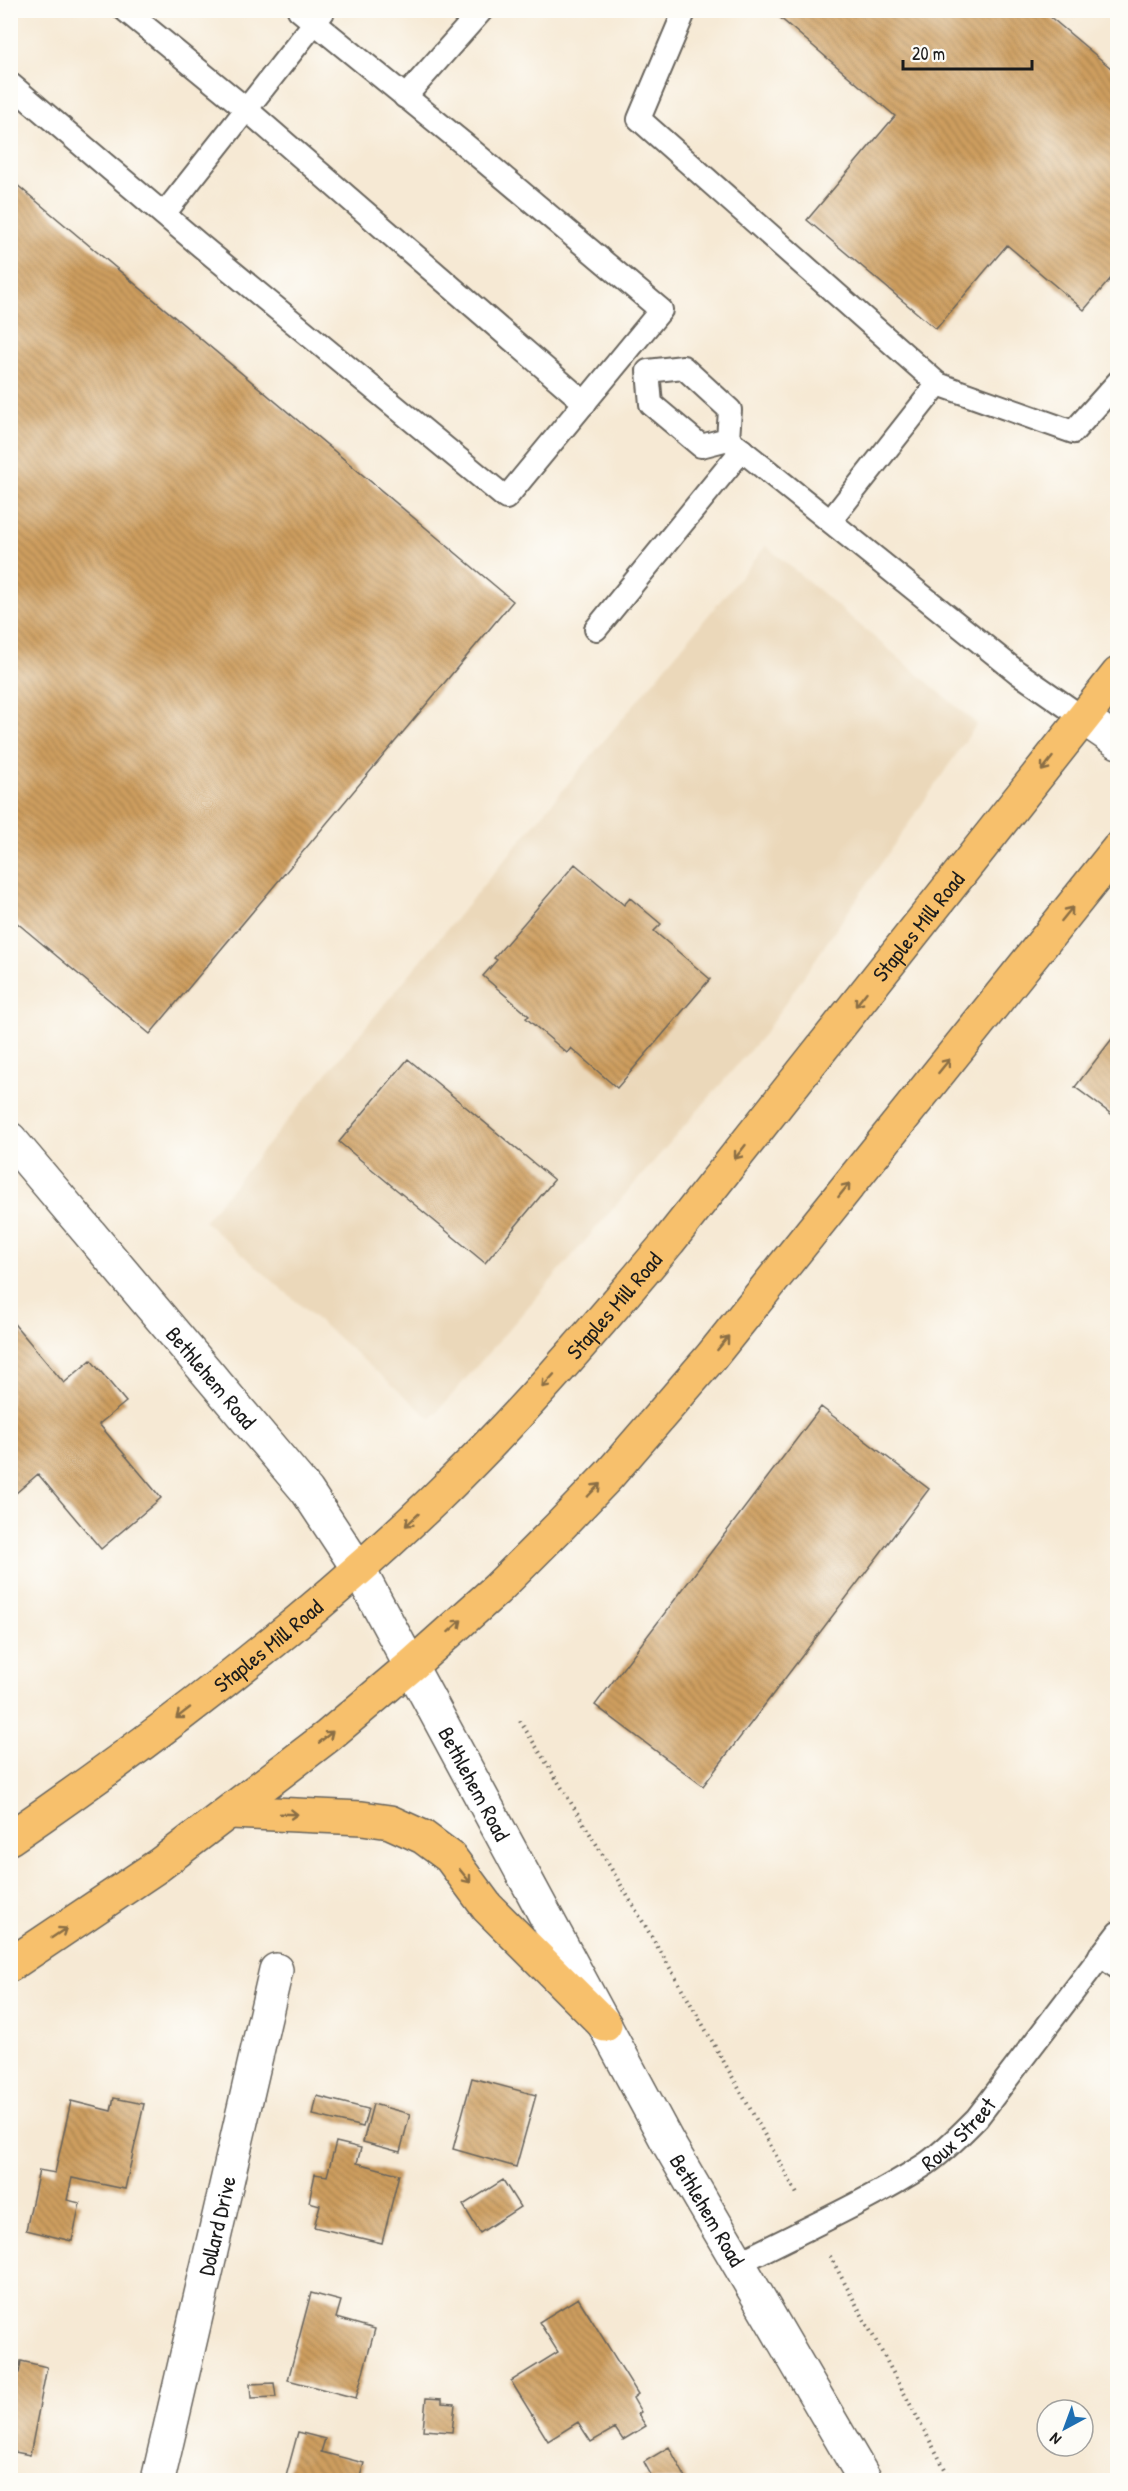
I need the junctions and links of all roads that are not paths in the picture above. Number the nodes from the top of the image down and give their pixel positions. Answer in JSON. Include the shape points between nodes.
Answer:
{"nodes":[{"id":1,"x":125,"y":10,"type":"edge"},
{"id":2,"x":482,"y":10,"type":"edge"},
{"id":3,"x":685,"y":10,"type":"edge"},
{"id":4,"x":312,"y":14,"type":"edge"},
{"id":5,"x":10,"y":84,"type":"edge"},
{"id":6,"x":405,"y":98,"type":"junction"},
{"id":7,"x":246,"y":109,"type":"junction"},
{"id":8,"x":164,"y":214,"type":"junction"},
{"id":9,"x":626,"y":354,"type":"junction"},
{"id":10,"x":648,"y":371,"type":"junction"},
{"id":11,"x":1118,"y":382,"type":"edge"},
{"id":12,"x":938,"y":384,"type":"junction"},
{"id":13,"x":585,"y":403,"type":"junction"},
{"id":14,"x":735,"y":445,"type":"junction"},
{"id":15,"x":831,"y":520,"type":"junction"},
{"id":16,"x":596,"y":629,"type":"dead end"},
{"id":17,"x":1118,"y":674,"type":"edge"},
{"id":18,"x":1083,"y":718,"type":"junction"},
{"id":19,"x":1118,"y":742,"type":"edge"},
{"id":20,"x":1118,"y":849,"type":"edge"},
{"id":21,"x":10,"y":1139,"type":"edge"},
{"id":22,"x":359,"y":1570,"type":"junction"},
{"id":23,"x":412,"y":1665,"type":"junction"},
{"id":24,"x":231,"y":1812,"type":"junction"},
{"id":25,"x":10,"y":1838,"type":"edge"},
{"id":26,"x":1118,"y":1933,"type":"edge"},
{"id":27,"x":1109,"y":1962,"type":"edge"},
{"id":28,"x":10,"y":1965,"type":"edge"},
{"id":29,"x":276,"y":1970,"type":"dead end"},
{"id":30,"x":605,"y":2025,"type":"junction"},
{"id":31,"x":739,"y":2263,"type":"junction"},
{"id":32,"x":158,"y":2481,"type":"edge"},
{"id":33,"x":865,"y":2481,"type":"edge"}],
"edges":[{"from":1,"to":7,"type":"lane"},
{"from":2,"to":6,"type":"lane"},
{"from":3,"to":12,"type":"lane","via":[[639,119]]},
{"from":4,"to":6,"type":"lane"},
{"from":4,"to":7,"type":"lane"},
{"from":5,"to":8,"type":"lane"},
{"from":6,"to":9,"type":"lane","via":[[661,310]]},
{"from":7,"to":8,"type":"lane"},
{"from":7,"to":13,"type":"lane"},
{"from":8,"to":13,"type":"lane","via":[[506,498]]},
{"from":9,"to":10,"type":"lane"},
{"from":9,"to":13,"type":"lane"},
{"from":10,"to":14,"type":"lane","via":[[651,404],[701,446]]},
{"from":10,"to":14,"type":"lane","via":[[683,368],[730,410]]},
{"from":11,"to":12,"type":"lane","via":[[1072,432]]},
{"from":12,"to":15,"type":"lane"},
{"from":14,"to":15,"type":"lane"},
{"from":14,"to":16,"type":"lane"},
{"from":15,"to":18,"type":"lane","via":[[1017,672]]},
{"from":17,"to":18,"type":"main road","name":"Staples Mill Road"},
{"from":18,"to":19,"type":"street"},
{"from":18,"to":22,"type":"main road","name":"Staples Mill Road","one_way":true,"via":[[605,1317],[436,1498]]},
{"from":23,"to":20,"type":"main road","one_way":true,"via":[[528,1558],[662,1416]]},
{"from":21,"to":22,"type":"street","name":"Bethlehem Road","via":[[307,1491]]},
{"from":22,"to":23,"type":"street","name":"Bethlehem Road"},
{"from":22,"to":25,"type":"main road","name":"Staples Mill Road","one_way":true,"via":[[263,1652],[137,1749]]},
{"from":24,"to":23,"type":"main road","one_way":true},
{"from":23,"to":30,"type":"street","name":"Bethlehem Road"},
{"from":28,"to":24,"type":"main road","one_way":true},
{"from":24,"to":30,"type":"main road","one_way":true,"via":[[362,1818],[390,1822],[423,1837],[450,1857],[487,1907]]},
{"from":26,"to":27,"type":"lane","name":"Roux Street"},
{"from":27,"to":31,"type":"lane","name":"Roux Street","via":[[977,2118],[927,2163]]},
{"from":29,"to":32,"type":"street","name":"Dollard Drive"},
{"from":30,"to":31,"type":"street","name":"Bethlehem Road"},
{"from":31,"to":33,"type":"street","name":"Bethlehem Road"}]}
